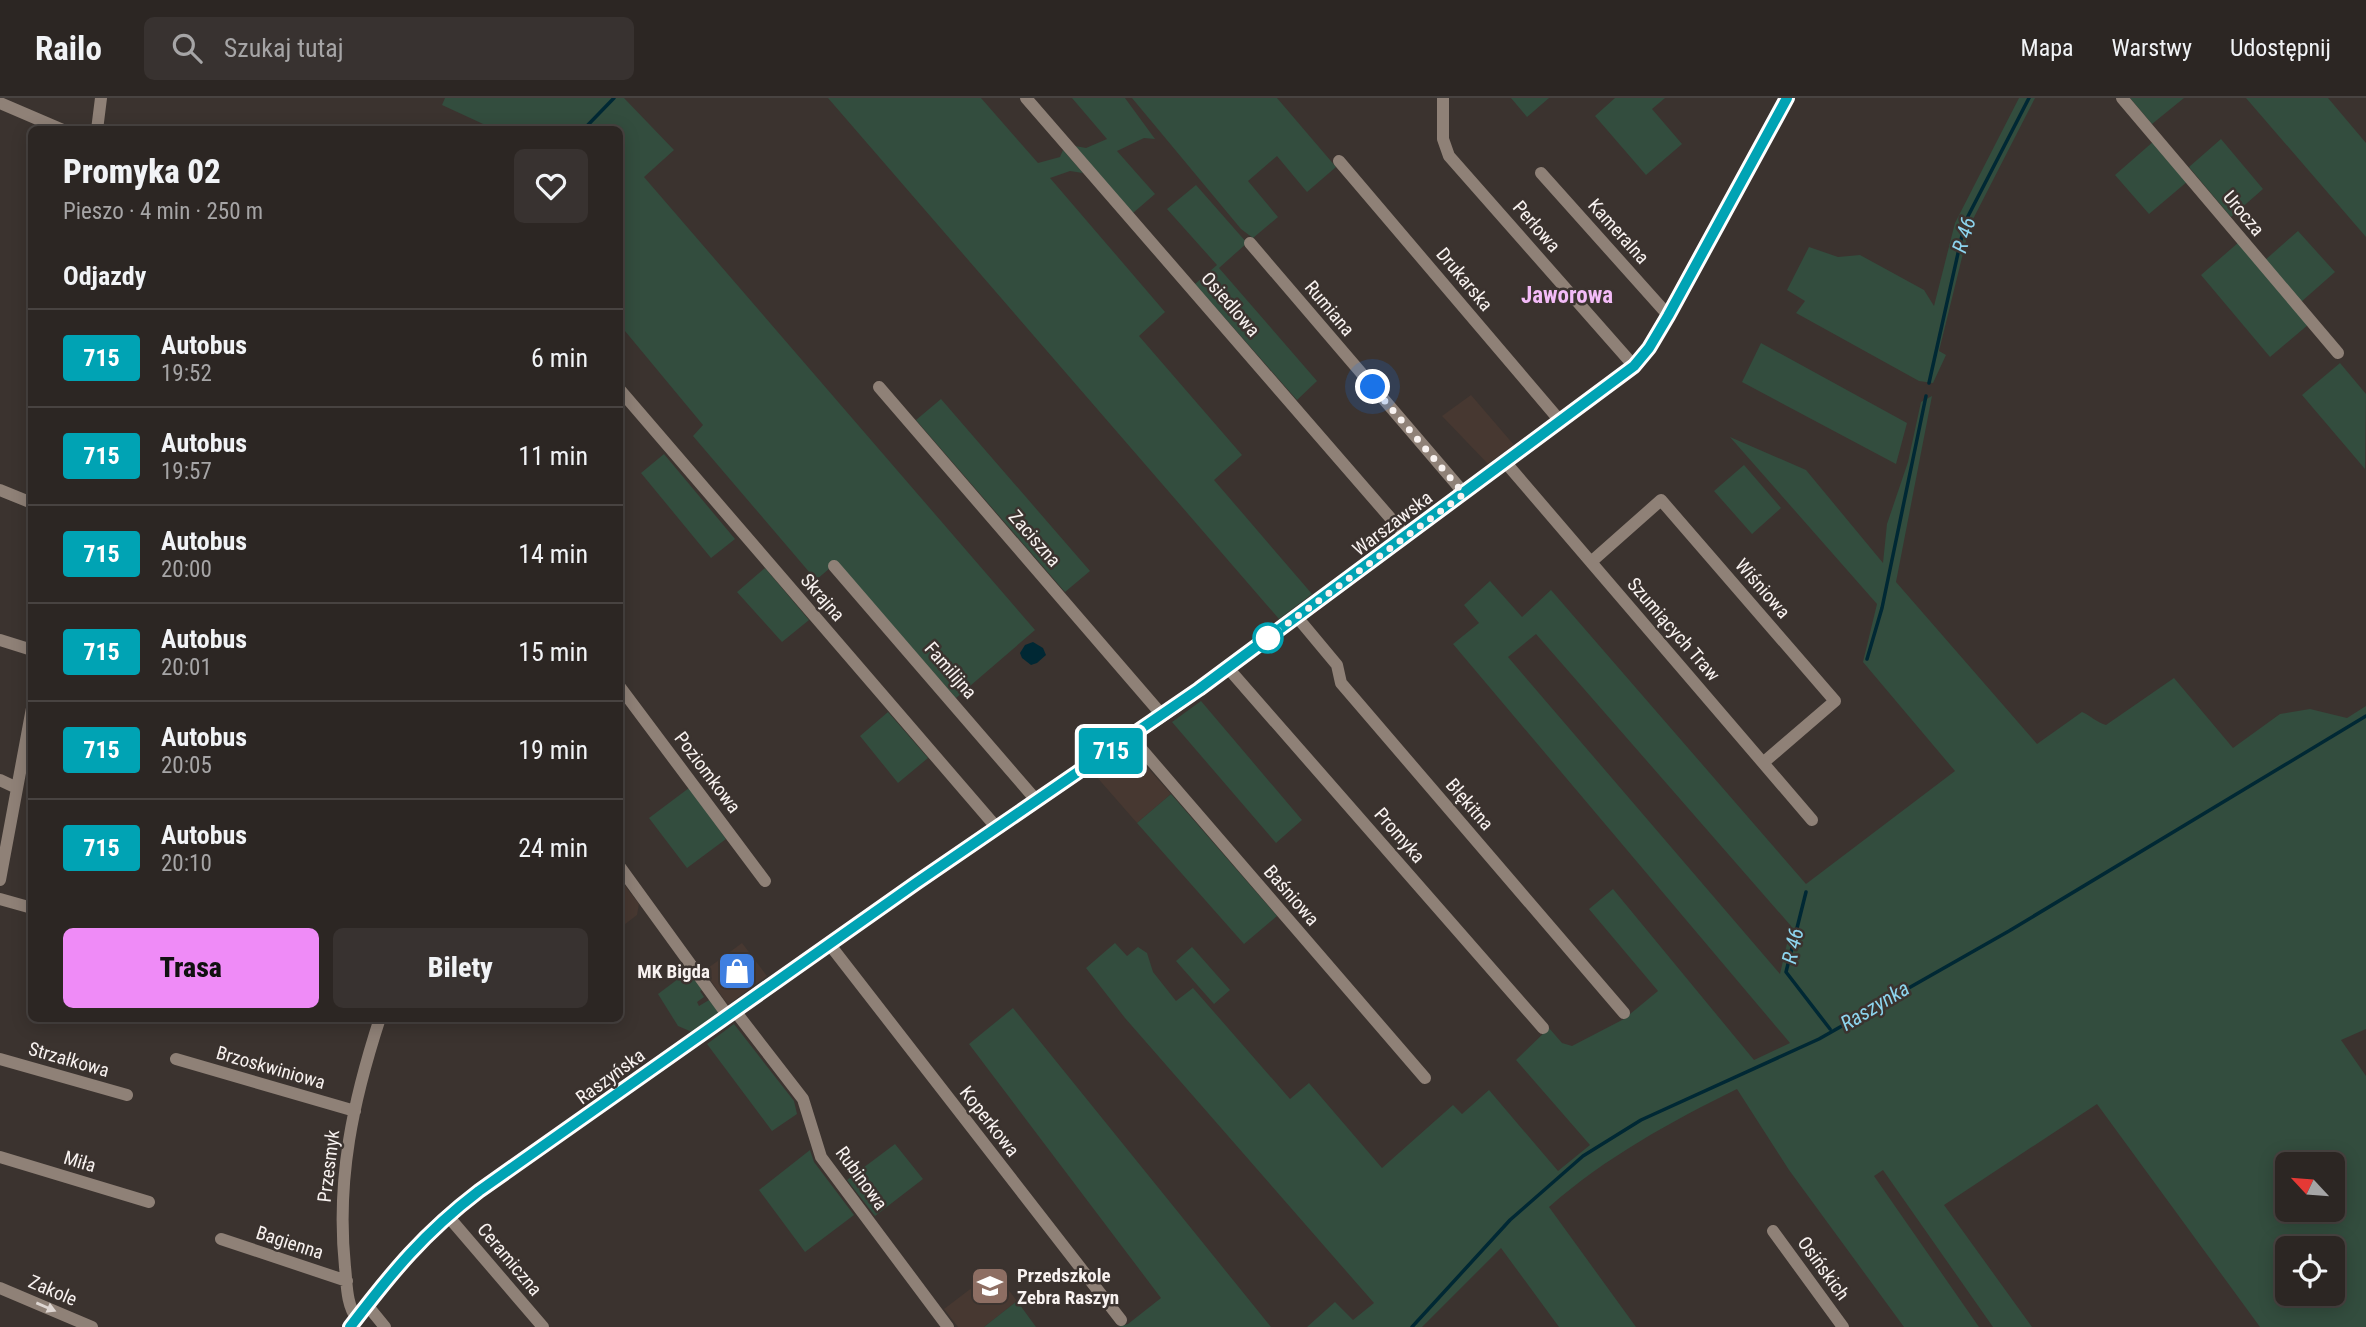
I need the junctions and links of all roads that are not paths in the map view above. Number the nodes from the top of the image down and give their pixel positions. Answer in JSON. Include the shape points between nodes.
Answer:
{"nodes":[{"id":1,"x":101,"y":98,"type":"edge"},
{"id":2,"x":1026,"y":98,"type":"edge"},
{"id":3,"x":1443,"y":98,"type":"edge"},
{"id":4,"x":1787,"y":98,"type":"edge"},
{"id":5,"x":2122,"y":98,"type":"edge"},
{"id":6,"x":0,"y":103,"type":"edge"},
{"id":7,"x":54,"y":126,"type":"edge"},
{"id":8,"x":98,"y":126,"type":"edge"},
{"id":9,"x":1339,"y":161,"type":"dead end"},
{"id":10,"x":1541,"y":173,"type":"dead end"},
{"id":11,"x":1250,"y":243,"type":"dead end"},
{"id":12,"x":1668,"y":316,"type":"junction"},
{"id":13,"x":2337,"y":353,"type":"dead end"},
{"id":14,"x":1634,"y":366,"type":"junction"},
{"id":15,"x":879,"y":387,"type":"dead end"},
{"id":16,"x":623,"y":393,"type":"edge"},
{"id":17,"x":1561,"y":422,"type":"junction"},
{"id":18,"x":1506,"y":463,"type":"junction"},
{"id":19,"x":0,"y":490,"type":"edge"},
{"id":20,"x":1464,"y":494,"type":"junction"},
{"id":21,"x":28,"y":501,"type":"edge"},
{"id":22,"x":1406,"y":536,"type":"junction"},
{"id":23,"x":1591,"y":562,"type":"junction"},
{"id":24,"x":834,"y":566,"type":"dead end"},
{"id":25,"x":1297,"y":617,"type":"junction"},
{"id":26,"x":0,"y":640,"type":"edge"},
{"id":27,"x":28,"y":649,"type":"edge"},
{"id":28,"x":1228,"y":668,"type":"junction"},
{"id":29,"x":623,"y":691,"type":"edge"},
{"id":30,"x":1162,"y":715,"type":"junction"},
{"id":31,"x":1131,"y":737,"type":"junction"},
{"id":32,"x":28,"y":752,"type":"edge"},
{"id":33,"x":1764,"y":762,"type":"junction"},
{"id":34,"x":26,"y":774,"type":"edge"},
{"id":35,"x":0,"y":780,"type":"edge"},
{"id":36,"x":17,"y":788,"type":"junction"},
{"id":37,"x":1036,"y":800,"type":"junction"},
{"id":38,"x":1812,"y":820,"type":"dead end"},
{"id":39,"x":998,"y":828,"type":"junction"},
{"id":40,"x":3,"y":843,"type":"edge"},
{"id":41,"x":623,"y":871,"type":"edge"},
{"id":42,"x":0,"y":880,"type":"edge"},
{"id":43,"x":765,"y":881,"type":"dead end"},
{"id":44,"x":916,"y":883,"type":"joint"},
{"id":45,"x":0,"y":899,"type":"edge"},
{"id":46,"x":28,"y":907,"type":"edge"},
{"id":47,"x":830,"y":945,"type":"junction"},
{"id":48,"x":731,"y":1013,"type":"junction"},
{"id":49,"x":1624,"y":1013,"type":"dead end"},
{"id":50,"x":379,"y":1022,"type":"edge"},
{"id":51,"x":1543,"y":1028,"type":"dead end"},
{"id":52,"x":0,"y":1059,"type":"edge"},
{"id":53,"x":176,"y":1059,"type":"dead end"},
{"id":54,"x":1425,"y":1078,"type":"dead end"},
{"id":55,"x":127,"y":1095,"type":"dead end"},
{"id":56,"x":355,"y":1111,"type":"junction"},
{"id":57,"x":0,"y":1157,"type":"edge"},
{"id":58,"x":149,"y":1202,"type":"dead end"},
{"id":59,"x":447,"y":1215,"type":"junction"},
{"id":60,"x":1773,"y":1231,"type":"dead end"},
{"id":61,"x":221,"y":1239,"type":"dead end"},
{"id":62,"x":347,"y":1281,"type":"junction"},
{"id":63,"x":0,"y":1288,"type":"edge"},
{"id":64,"x":367,"y":1305,"type":"junction"},
{"id":65,"x":1121,"y":1320,"type":"dead end"},
{"id":66,"x":354,"y":1323,"type":"edge"},
{"id":67,"x":92,"y":1327,"type":"edge"},
{"id":68,"x":385,"y":1327,"type":"edge"},
{"id":69,"x":543,"y":1327,"type":"edge"},
{"id":70,"x":948,"y":1327,"type":"edge"},
{"id":71,"x":1843,"y":1327,"type":"edge"}],
"edges":[{"from":1,"to":8,"type":"street"},
{"from":2,"to":22,"type":"street","name":"Osiedlowa"},
{"from":3,"to":14,"type":"street","name":"Perłowa","via":[[1443,139],[1449,156]]},
{"from":4,"to":12,"type":"street","name":"Warszawska"},
{"from":5,"to":13,"type":"street","name":"Urocza"},
{"from":6,"to":7,"type":"street"},
{"from":9,"to":17,"type":"street","name":"Drukarska"},
{"from":10,"to":12,"type":"street","name":"Kameralna"},
{"from":11,"to":20,"type":"street","name":"Rumiana"},
{"from":12,"to":14,"type":"street","name":"Warszawska"},
{"from":14,"to":17,"type":"street","name":"Warszawska"},
{"from":15,"to":30,"type":"street","name":"Zaciszna"},
{"from":16,"to":39,"type":"street","name":"Skrajna"},
{"from":17,"to":18,"type":"street","name":"Warszawska"},
{"from":18,"to":20,"type":"street","name":"Warszawska"},
{"from":18,"to":23,"type":"street","name":"Szumiących Traw"},
{"from":19,"to":21,"type":"street"},
{"from":20,"to":22,"type":"street","name":"Warszawska"},
{"from":22,"to":25,"type":"street","name":"Warszawska"},
{"from":23,"to":33,"type":"street","name":"Szumiących Traw"},
{"from":23,"to":33,"type":"street","name":"Wiśniowa","via":[[1661,500],[1827,691],[1835,701]]},
{"from":24,"to":37,"type":"street","name":"Familijna"},
{"from":25,"to":28,"type":"street","name":"Warszawska"},
{"from":25,"to":49,"type":"street","name":"Błękitna","via":[[1337,665],[1341,683]]},
{"from":26,"to":27,"type":"street"},
{"from":28,"to":30,"type":"street","name":"Warszawska"},
{"from":28,"to":51,"type":"street","name":"Promyka"},
{"from":29,"to":43,"type":"street","name":"Poziomkowa"},
{"from":30,"to":31,"type":"street","name":"Warszawska"},
{"from":31,"to":37,"type":"street","name":"Warszawska"},
{"from":31,"to":54,"type":"street","name":"Baśniowa"},
{"from":32,"to":34,"type":"street"},
{"from":33,"to":38,"type":"street","name":"Szumiących Traw"},
{"from":34,"to":36,"type":"street"},
{"from":35,"to":36,"type":"street"},
{"from":36,"to":40,"type":"street"},
{"from":37,"to":39,"type":"street","name":"Warszawska"},
{"from":39,"to":44,"type":"street","name":"Warszawska"},
{"from":40,"to":42,"type":"street"},
{"from":41,"to":48,"type":"street","name":"Rubinowa"},
{"from":44,"to":47,"type":"street","name":"Raszyńska"},
{"from":45,"to":46,"type":"street"},
{"from":47,"to":48,"type":"street","name":"Raszyńska"},
{"from":47,"to":65,"type":"street","name":"Koperkowa"},
{"from":48,"to":59,"type":"street","name":"Raszyńska"},
{"from":48,"to":70,"type":"street","name":"Rubinowa","via":[[803,1099],[821,1157]]},
{"from":50,"to":56,"type":"street","name":"Przesmyk"},
{"from":52,"to":55,"type":"street","name":"Strzałkowa"},
{"from":53,"to":56,"type":"street","name":"Brzoskwiniowa"},
{"from":56,"to":62,"type":"street","name":"Przesmyk","via":[[344,1169]]},
{"from":57,"to":58,"type":"street","name":"Miła"},
{"from":59,"to":64,"type":"street","name":"Raszyńska"},
{"from":59,"to":69,"type":"street","name":"Ceramiczna"},
{"from":60,"to":71,"type":"street","name":"Osińskich"},
{"from":61,"to":62,"type":"street","name":"Bagienna"},
{"from":62,"to":66,"type":"street","name":"Przesmyk"},
{"from":63,"to":67,"type":"street","name":"Zakole","one_way":true},
{"from":64,"to":66,"type":"street","name":"Raszyńska"},
{"from":64,"to":68,"type":"street"}]}
